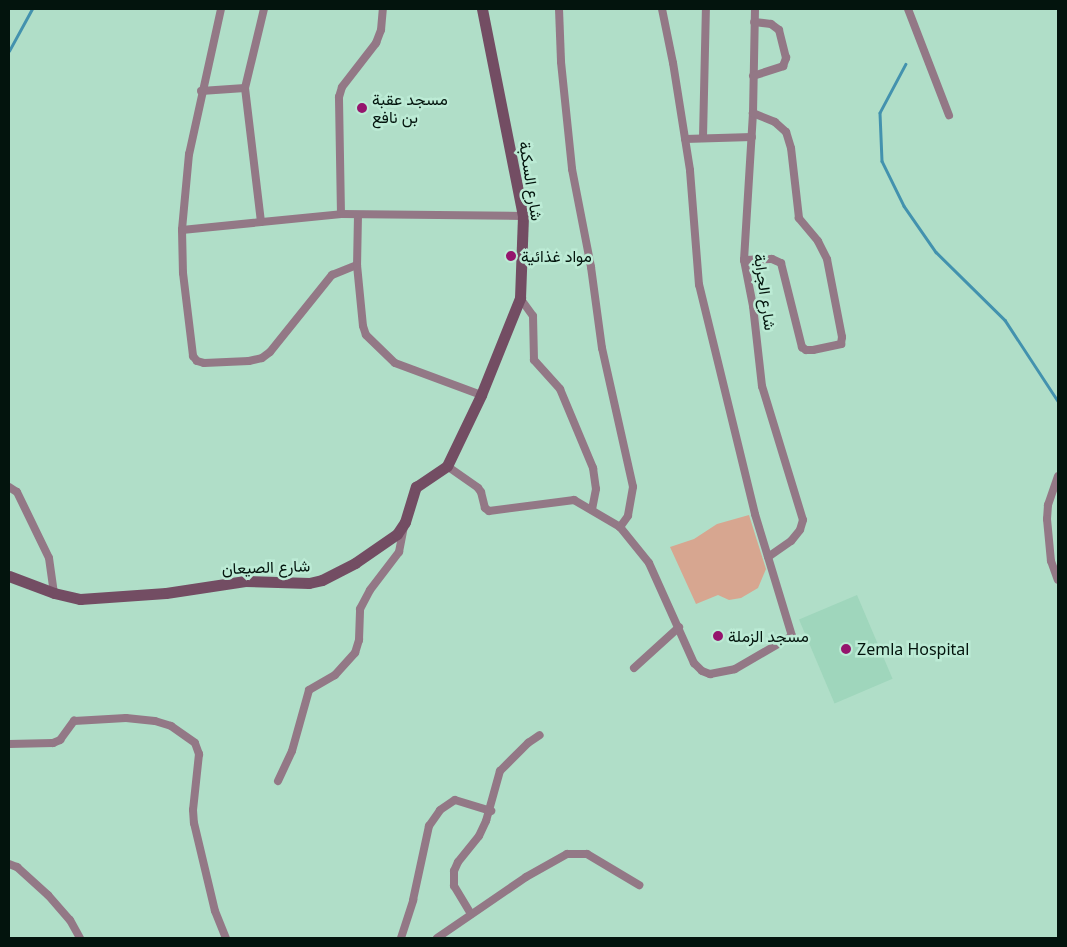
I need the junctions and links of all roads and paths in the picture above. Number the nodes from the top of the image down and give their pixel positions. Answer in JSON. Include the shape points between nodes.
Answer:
{"nodes":[{"id":1,"x":222,"y":9,"type":"edge"},
{"id":2,"x":264,"y":9,"type":"edge"},
{"id":3,"x":383,"y":9,"type":"edge"},
{"id":4,"x":482,"y":9,"type":"edge"},
{"id":5,"x":558,"y":9,"type":"edge"},
{"id":6,"x":662,"y":9,"type":"edge"},
{"id":7,"x":706,"y":9,"type":"edge"},
{"id":8,"x":755,"y":9,"type":"edge"},
{"id":9,"x":908,"y":9,"type":"edge"},
{"id":10,"x":754,"y":22,"type":"junction"},
{"id":11,"x":753,"y":76,"type":"junction"},
{"id":12,"x":245,"y":88,"type":"junction"},
{"id":13,"x":202,"y":91,"type":"junction"},
{"id":14,"x":754,"y":114,"type":"junction"},
{"id":15,"x":949,"y":115,"type":"dead end"},
{"id":16,"x":703,"y":137,"type":"junction"},
{"id":17,"x":752,"y":137,"type":"junction"},
{"id":18,"x":685,"y":139,"type":"junction"},
{"id":19,"x":340,"y":214,"type":"junction"},
{"id":20,"x":358,"y":215,"type":"junction"},
{"id":21,"x":523,"y":216,"type":"junction"},
{"id":22,"x":261,"y":222,"type":"junction"},
{"id":23,"x":182,"y":230,"type":"junction"},
{"id":24,"x":744,"y":260,"type":"junction"},
{"id":25,"x":357,"y":264,"type":"junction"},
{"id":26,"x":520,"y":298,"type":"junction"},
{"id":27,"x":481,"y":395,"type":"junction"},
{"id":28,"x":447,"y":466,"type":"junction"},
{"id":29,"x":1058,"y":476,"type":"edge"},
{"id":30,"x":9,"y":487,"type":"edge"},
{"id":31,"x":592,"y":510,"type":"junction"},
{"id":32,"x":405,"y":522,"type":"junction"},
{"id":33,"x":620,"y":527,"type":"junction"},
{"id":34,"x":768,"y":557,"type":"junction"},
{"id":35,"x":9,"y":576,"type":"edge"},
{"id":36,"x":1058,"y":580,"type":"edge"},
{"id":37,"x":54,"y":593,"type":"junction"},
{"id":38,"x":680,"y":627,"type":"junction"},
{"id":39,"x":634,"y":668,"type":"dead end"},
{"id":40,"x":540,"y":735,"type":"dead end"},
{"id":41,"x":9,"y":744,"type":"edge"},
{"id":42,"x":278,"y":780,"type":"dead end"},
{"id":43,"x":491,"y":811,"type":"junction"},
{"id":44,"x":9,"y":864,"type":"edge"},
{"id":45,"x":639,"y":885,"type":"dead end"},
{"id":46,"x":472,"y":914,"type":"junction"},
{"id":47,"x":80,"y":938,"type":"edge"},
{"id":48,"x":226,"y":938,"type":"edge"},
{"id":49,"x":401,"y":938,"type":"edge"},
{"id":50,"x":437,"y":938,"type":"edge"}],
"edges":[{"from":1,"to":13,"type":"street"},
{"from":2,"to":12,"type":"street"},
{"from":3,"to":19,"type":"street","via":[[376,43],[342,87],[339,96]]},
{"from":4,"to":21,"type":"main road","name":"شارع السكبة"},
{"from":5,"to":33,"type":"street","via":[[572,169],[591,267],[602,348],[633,487],[628,516]]},
{"from":6,"to":18,"type":"street"},
{"from":7,"to":16,"type":"street"},
{"from":8,"to":10,"type":"street","name":"شارع الجرابة"},
{"from":9,"to":15,"type":"street"},
{"from":10,"to":11,"type":"street","name":"شارع الجرابة"},
{"from":10,"to":11,"type":"street","via":[[770,24],[779,30],[786,64]]},
{"from":11,"to":14,"type":"street","name":"شارع الجرابة"},
{"from":12,"to":13,"type":"street"},
{"from":12,"to":22,"type":"street"},
{"from":13,"to":23,"type":"street","via":[[189,154]]},
{"from":14,"to":17,"type":"street","name":"شارع الجرابة"},
{"from":14,"to":24,"type":"street","via":[[775,122],[786,132],[791,148],[798,218],[818,241],[827,259],[841,344],[814,350],[802,347],[781,263]]},
{"from":16,"to":17,"type":"street"},
{"from":16,"to":18,"type":"street"},
{"from":17,"to":24,"type":"street","name":"شارع الجرابة"},
{"from":18,"to":34,"type":"street","via":[[699,285]]},
{"from":19,"to":20,"type":"street"},
{"from":19,"to":22,"type":"street"},
{"from":20,"to":21,"type":"street"},
{"from":20,"to":25,"type":"street"},
{"from":21,"to":26,"type":"main road","name":"شارع السكبة"},
{"from":22,"to":23,"type":"street"},
{"from":23,"to":25,"type":"street","via":[[183,273],[193,356],[204,364],[262,358],[332,275]]},
{"from":24,"to":34,"type":"street","name":"شارع الجرابة","via":[[754,306],[762,386],[803,520],[800,530],[791,540]]},
{"from":25,"to":27,"type":"street","via":[[364,331],[378,349],[396,362]]},
{"from":26,"to":27,"type":"main road","name":"شارع السكبة"},
{"from":26,"to":31,"type":"street","via":[[533,316],[534,360],[560,389],[594,468],[596,489]]},
{"from":27,"to":28,"type":"main road","name":"شارع السكبة"},
{"from":28,"to":31,"type":"street","via":[[478,488],[489,511],[564,500],[574,500]]},
{"from":28,"to":32,"type":"main road","name":"شارع الصيعان","via":[[416,487]]},
{"from":29,"to":36,"type":"street","via":[[1048,505],[1047,519],[1051,562]]},
{"from":30,"to":37,"type":"street","via":[[17,492],[49,558]]},
{"from":31,"to":33,"type":"street"},
{"from":32,"to":37,"type":"main road","name":"شارع الصيعان","via":[[396,534],[355,563],[309,584],[244,581],[166,593],[80,599]]},
{"from":32,"to":42,"type":"street","via":[[399,552],[360,609],[359,640],[355,653],[335,675],[309,690],[292,751]]},
{"from":33,"to":38,"type":"street","via":[[648,563]]},
{"from":34,"to":38,"type":"street","via":[[792,636],[735,669],[710,674],[694,663]]},
{"from":35,"to":37,"type":"main road","name":"شارع الصيعان"},
{"from":38,"to":39,"type":"street"},
{"from":40,"to":43,"type":"street","via":[[500,771]]},
{"from":41,"to":48,"type":"street","via":[[53,743],[60,740],[74,721],[126,718],[171,726],[195,743],[199,754],[194,823],[215,911]]},
{"from":43,"to":46,"type":"street","via":[[479,836],[454,871],[454,886]]},
{"from":43,"to":49,"type":"street","via":[[455,800],[440,810],[430,826],[414,900]]},
{"from":44,"to":47,"type":"street","via":[[48,895],[70,920]]},
{"from":45,"to":46,"type":"street","via":[[587,854],[567,854]]},
{"from":46,"to":50,"type":"street"}]}
